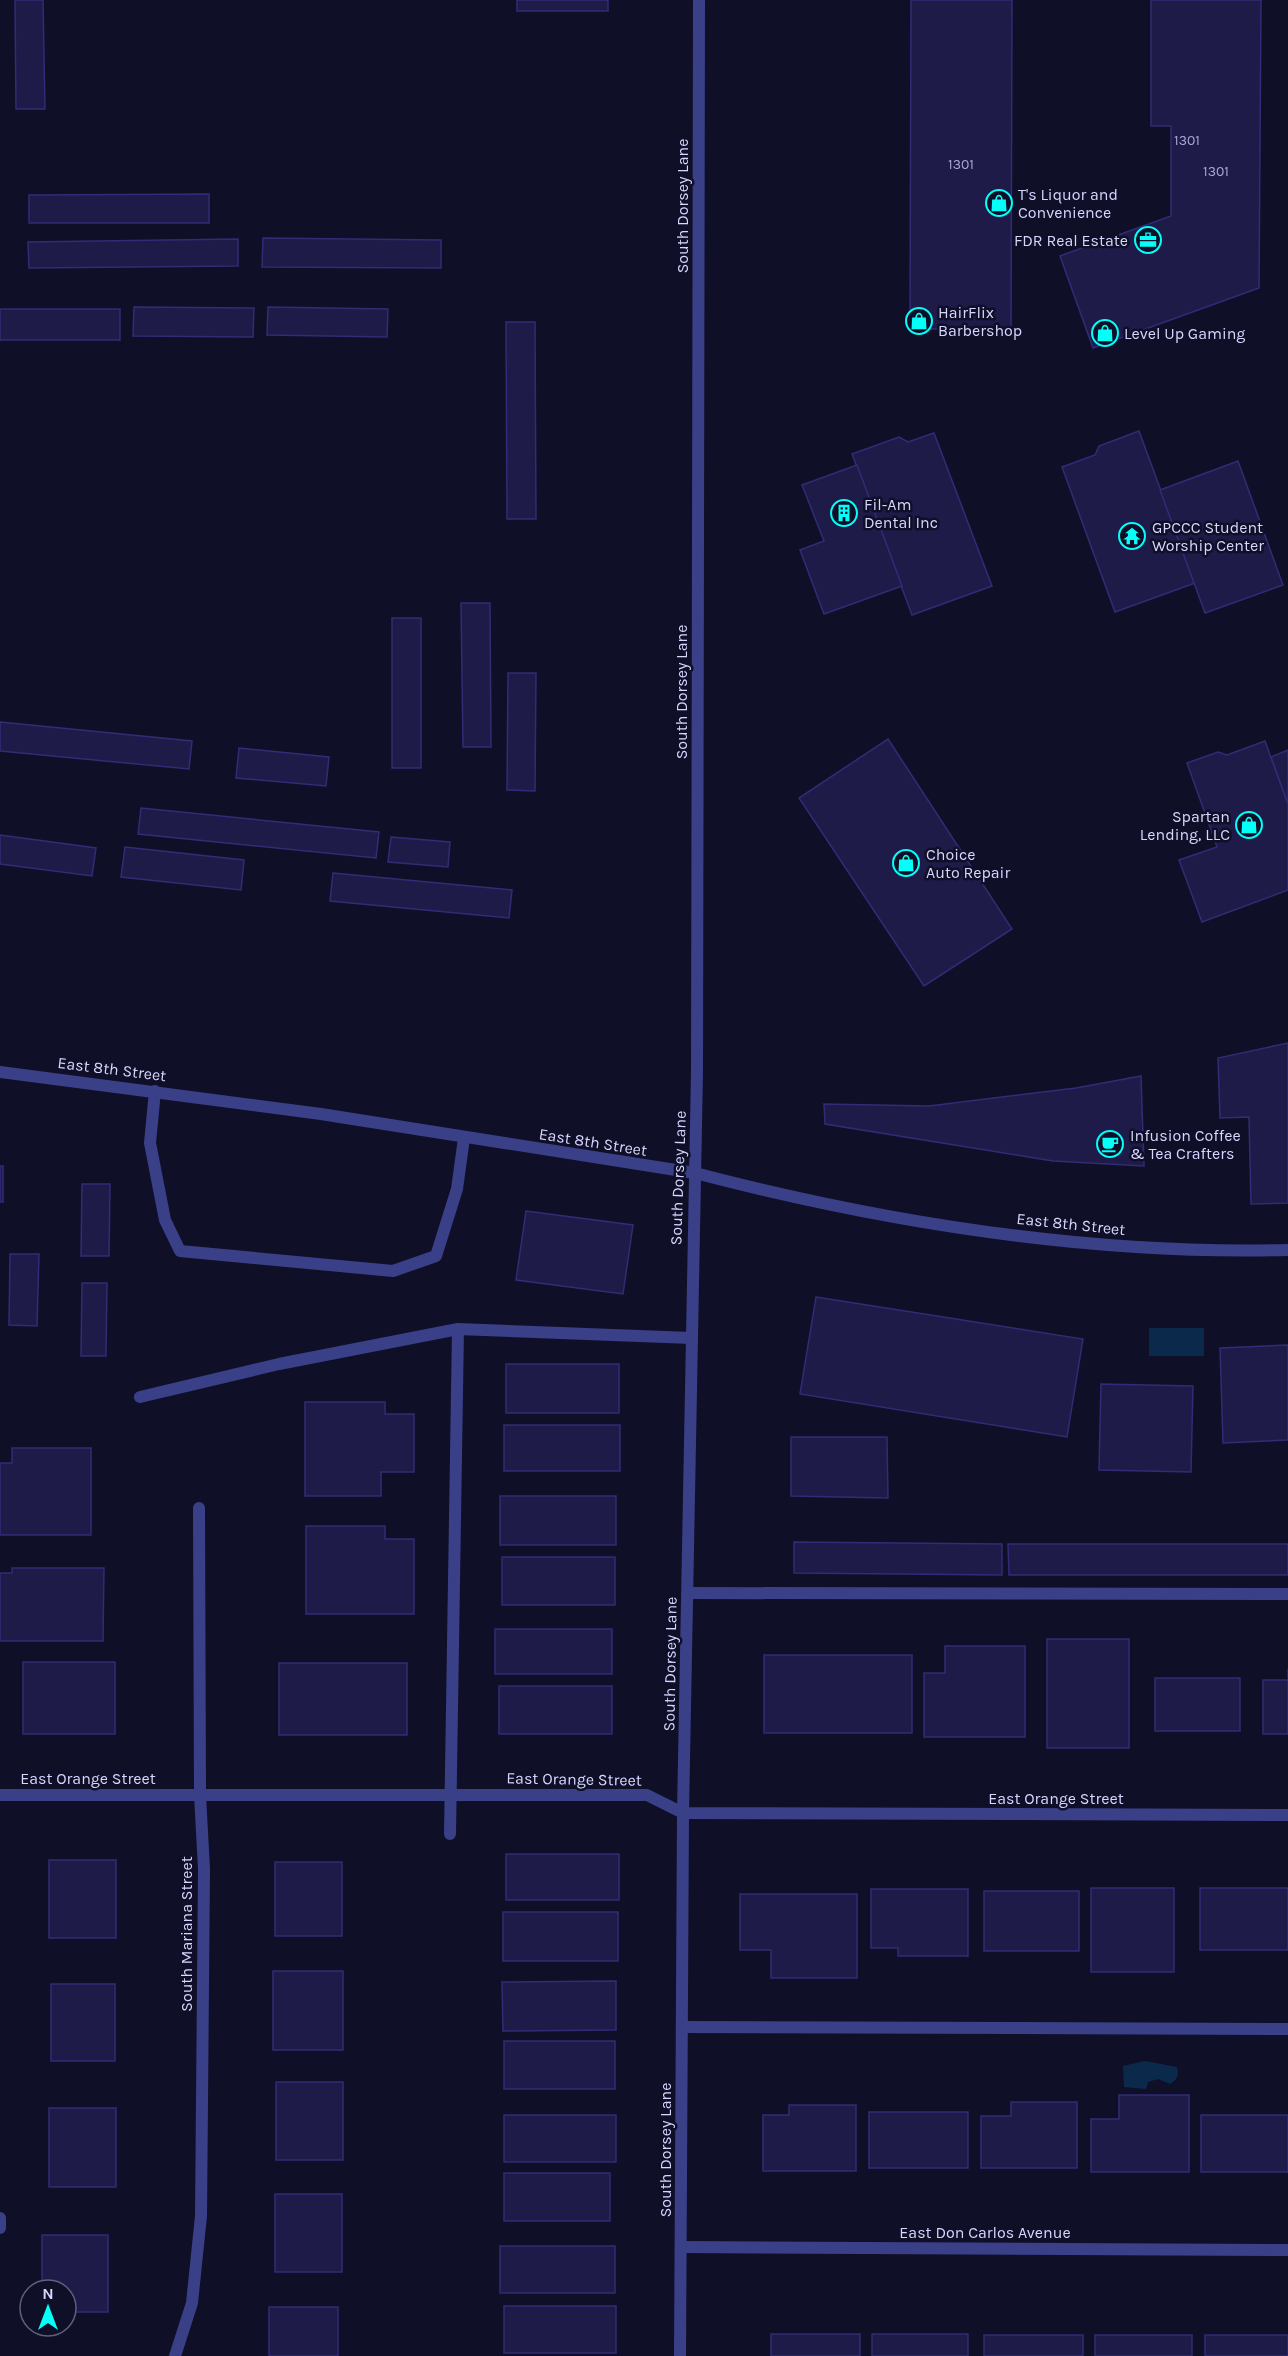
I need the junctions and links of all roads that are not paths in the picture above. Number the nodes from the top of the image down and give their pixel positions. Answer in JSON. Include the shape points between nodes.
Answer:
{"nodes":[{"id":1,"x":699,"y":0,"type":"edge"},
{"id":2,"x":0,"y":1071,"type":"edge"},
{"id":3,"x":155,"y":1091,"type":"junction"},
{"id":4,"x":464,"y":1138,"type":"junction"},
{"id":5,"x":695,"y":1173,"type":"junction"},
{"id":6,"x":1288,"y":1250,"type":"edge"},
{"id":7,"x":458,"y":1329,"type":"junction"},
{"id":8,"x":691,"y":1338,"type":"junction"},
{"id":9,"x":140,"y":1397,"type":"dead end"},
{"id":10,"x":199,"y":1508,"type":"dead end"},
{"id":11,"x":688,"y":1593,"type":"junction"},
{"id":12,"x":1288,"y":1594,"type":"edge"},
{"id":13,"x":0,"y":1795,"type":"edge"},
{"id":14,"x":200,"y":1795,"type":"junction"},
{"id":15,"x":449,"y":1795,"type":"junction"},
{"id":16,"x":683,"y":1813,"type":"junction"},
{"id":17,"x":1288,"y":1815,"type":"edge"},
{"id":18,"x":450,"y":1834,"type":"dead end"},
{"id":19,"x":682,"y":2027,"type":"junction"},
{"id":20,"x":1288,"y":2029,"type":"edge"},
{"id":21,"x":0,"y":2218,"type":"edge"},
{"id":22,"x":0,"y":2228,"type":"edge"},
{"id":23,"x":681,"y":2247,"type":"junction"},
{"id":24,"x":1288,"y":2250,"type":"edge"},
{"id":25,"x":175,"y":2356,"type":"edge"},
{"id":26,"x":680,"y":2356,"type":"edge"}],
"edges":[{"from":1,"to":5,"type":"street","name":"South Dorsey Lane"},
{"from":2,"to":3,"type":"street","name":"East 8th Street"},
{"from":3,"to":4,"type":"street","name":"East 8th Street"},
{"from":3,"to":4,"type":"street","via":[[150,1143],[165,1220],[180,1251],[393,1271],[436,1256],[457,1189]]},
{"from":4,"to":5,"type":"street","name":"East 8th Street"},
{"from":5,"to":6,"type":"street","name":"East 8th Street","via":[[895,1216],[1042,1239],[1126,1247]]},
{"from":5,"to":8,"type":"street","name":"South Dorsey Lane"},
{"from":7,"to":8,"type":"street"},
{"from":7,"to":9,"type":"street","via":[[279,1364]]},
{"from":7,"to":15,"type":"street"},
{"from":8,"to":11,"type":"street","name":"South Dorsey Lane"},
{"from":10,"to":14,"type":"street","name":"South Mariana Street"},
{"from":11,"to":12,"type":"street"},
{"from":11,"to":16,"type":"street","name":"South Dorsey Lane"},
{"from":13,"to":14,"type":"street","name":"East Orange Street"},
{"from":14,"to":15,"type":"street","name":"East Orange Street"},
{"from":14,"to":25,"type":"street","name":"South Mariana Street","via":[[204,1869],[201,2216],[192,2303]]},
{"from":15,"to":16,"type":"street","name":"East Orange Street","via":[[647,1795]]},
{"from":15,"to":18,"type":"street"},
{"from":16,"to":17,"type":"street","name":"East Orange Street"},
{"from":16,"to":19,"type":"street","name":"South Dorsey Lane"},
{"from":19,"to":20,"type":"street"},
{"from":19,"to":23,"type":"street","name":"South Dorsey Lane"},
{"from":21,"to":22,"type":"street"},
{"from":23,"to":24,"type":"street","name":"East Don Carlos Avenue"},
{"from":23,"to":26,"type":"street","name":"South Dorsey Lane"}]}
